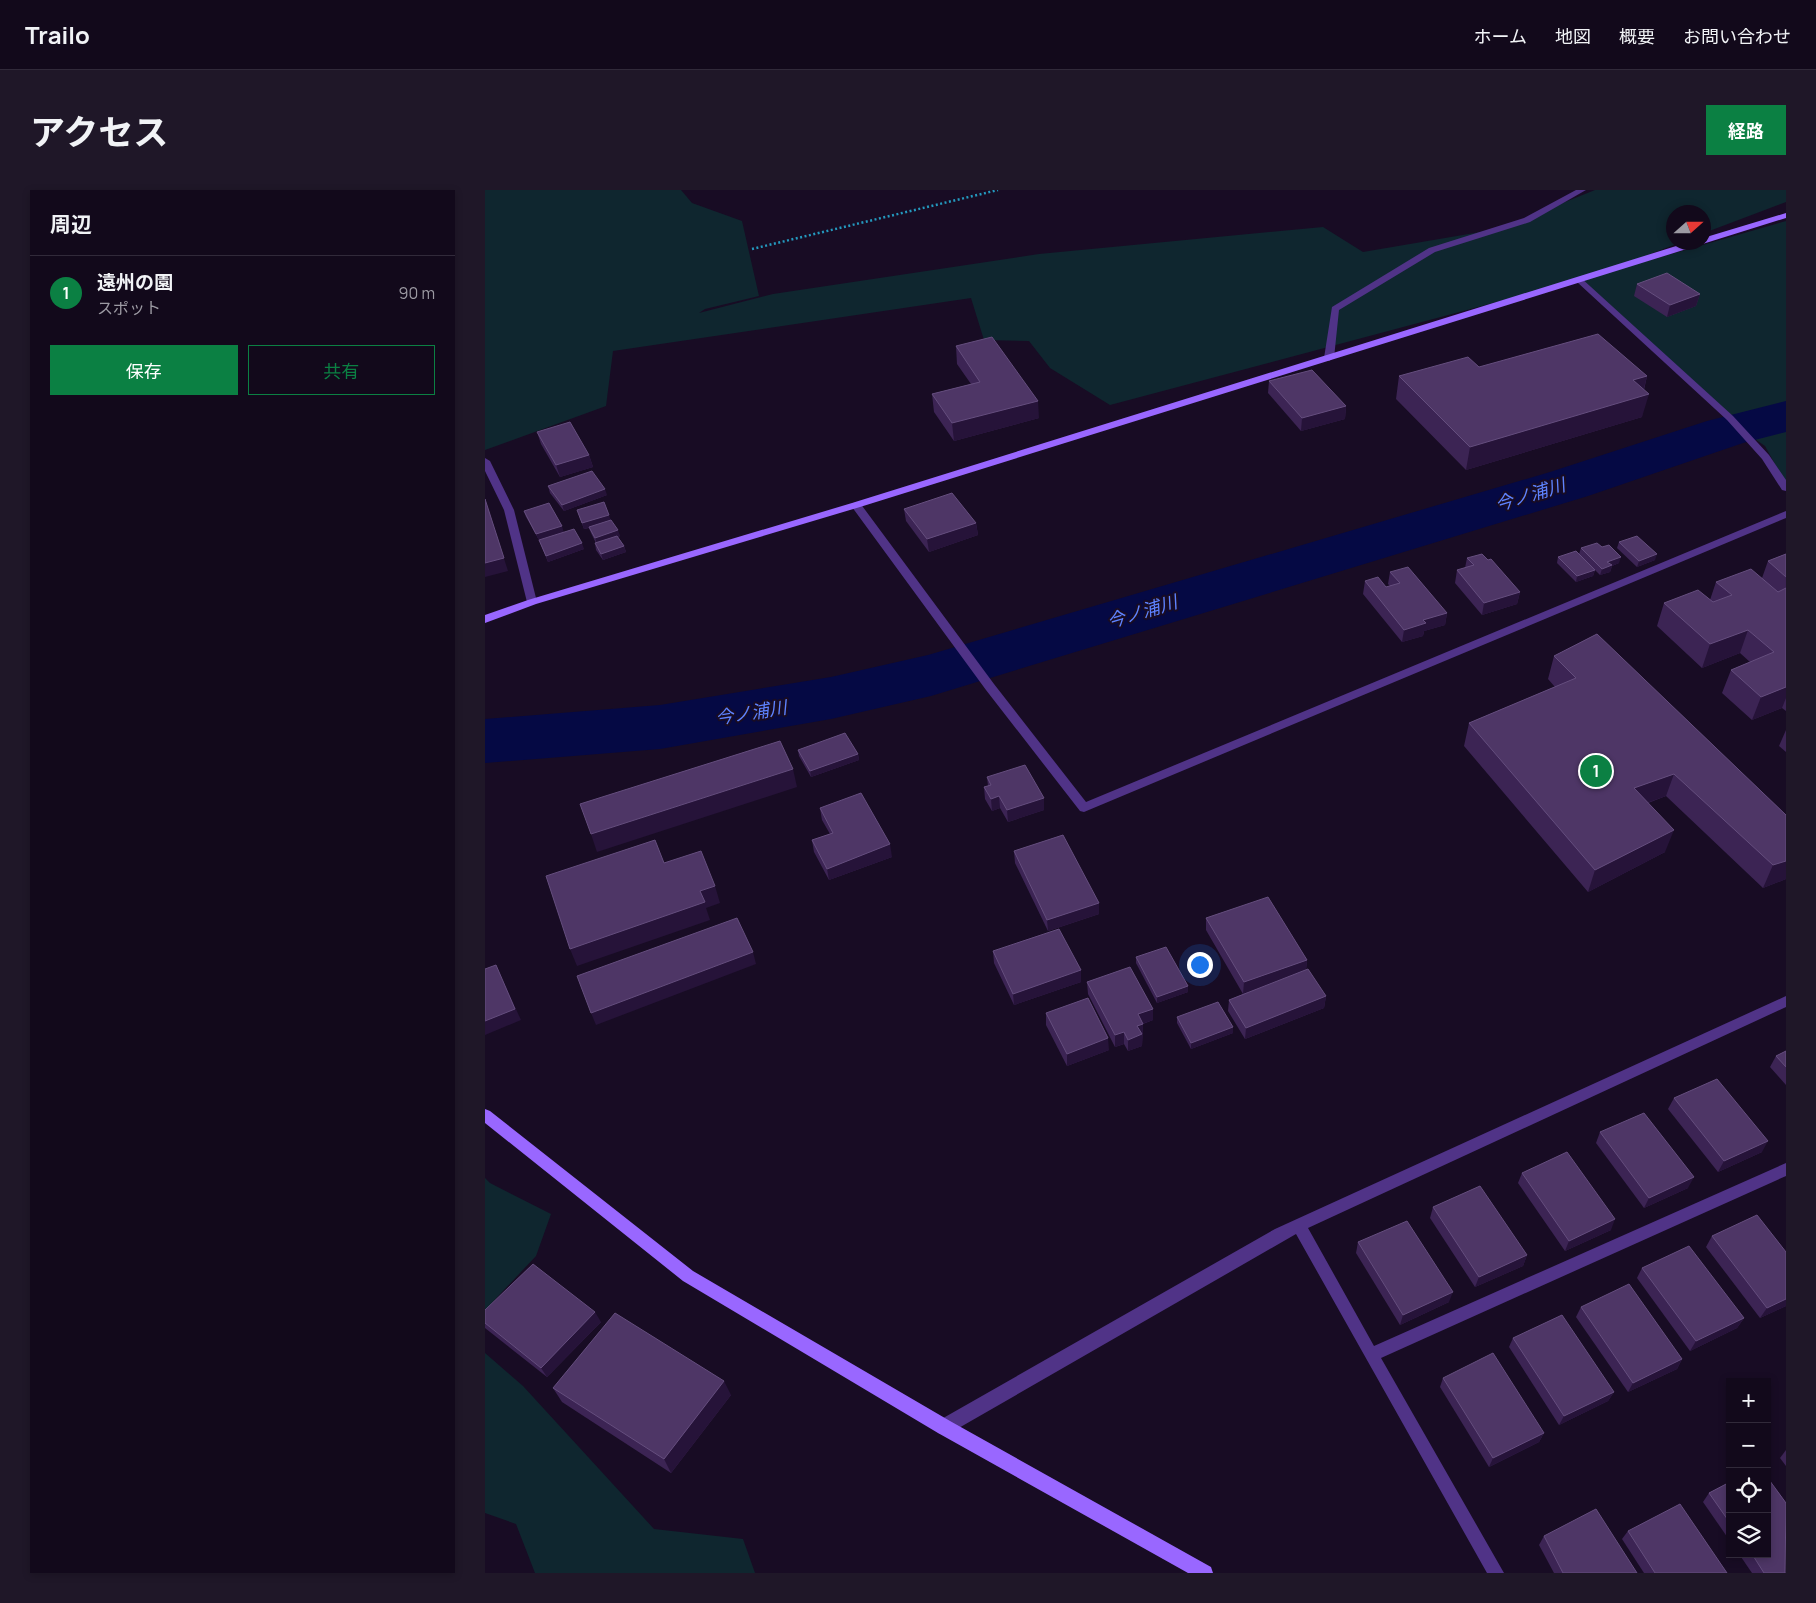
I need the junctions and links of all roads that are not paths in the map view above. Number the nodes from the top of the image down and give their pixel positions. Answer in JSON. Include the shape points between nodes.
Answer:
{"nodes":[{"id":1,"x":1582,"y":190,"type":"edge"},
{"id":2,"x":1786,"y":215,"type":"edge"},
{"id":3,"x":1711,"y":238,"type":"edge"},
{"id":4,"x":1674,"y":250,"type":"edge"},
{"id":5,"x":1580,"y":280,"type":"junction"},
{"id":6,"x":1329,"y":358,"type":"junction"},
{"id":7,"x":485,"y":461,"type":"edge"},
{"id":8,"x":1786,"y":488,"type":"edge"},
{"id":9,"x":856,"y":505,"type":"junction"},
{"id":10,"x":1786,"y":514,"type":"edge"},
{"id":11,"x":532,"y":602,"type":"junction"},
{"id":12,"x":485,"y":620,"type":"edge"},
{"id":13,"x":1786,"y":1001,"type":"edge"},
{"id":14,"x":485,"y":1115,"type":"edge"},
{"id":15,"x":1786,"y":1169,"type":"edge"},
{"id":16,"x":1299,"y":1225,"type":"junction"},
{"id":17,"x":1371,"y":1355,"type":"junction"},
{"id":18,"x":944,"y":1427,"type":"junction"},
{"id":19,"x":1205,"y":1573,"type":"edge"},
{"id":20,"x":1497,"y":1573,"type":"edge"}],
"edges":[{"from":1,"to":6,"type":"street","via":[[1527,220],[1432,250],[1335,309]]},
{"from":2,"to":3,"type":"street"},
{"from":4,"to":5,"type":"street"},
{"from":5,"to":6,"type":"street"},
{"from":5,"to":8,"type":"street","via":[[1729,418],[1766,457]]},
{"from":6,"to":9,"type":"street"},
{"from":7,"to":11,"type":"street","via":[[509,510]]},
{"from":9,"to":10,"type":"street","via":[[1084,808]]},
{"from":9,"to":11,"type":"street"},
{"from":11,"to":12,"type":"street"},
{"from":13,"to":16,"type":"street"},
{"from":14,"to":18,"type":"street","via":[[688,1276]]},
{"from":15,"to":17,"type":"street"},
{"from":16,"to":17,"type":"street"},
{"from":16,"to":18,"type":"street"},
{"from":17,"to":20,"type":"street"},
{"from":18,"to":19,"type":"street"}]}
